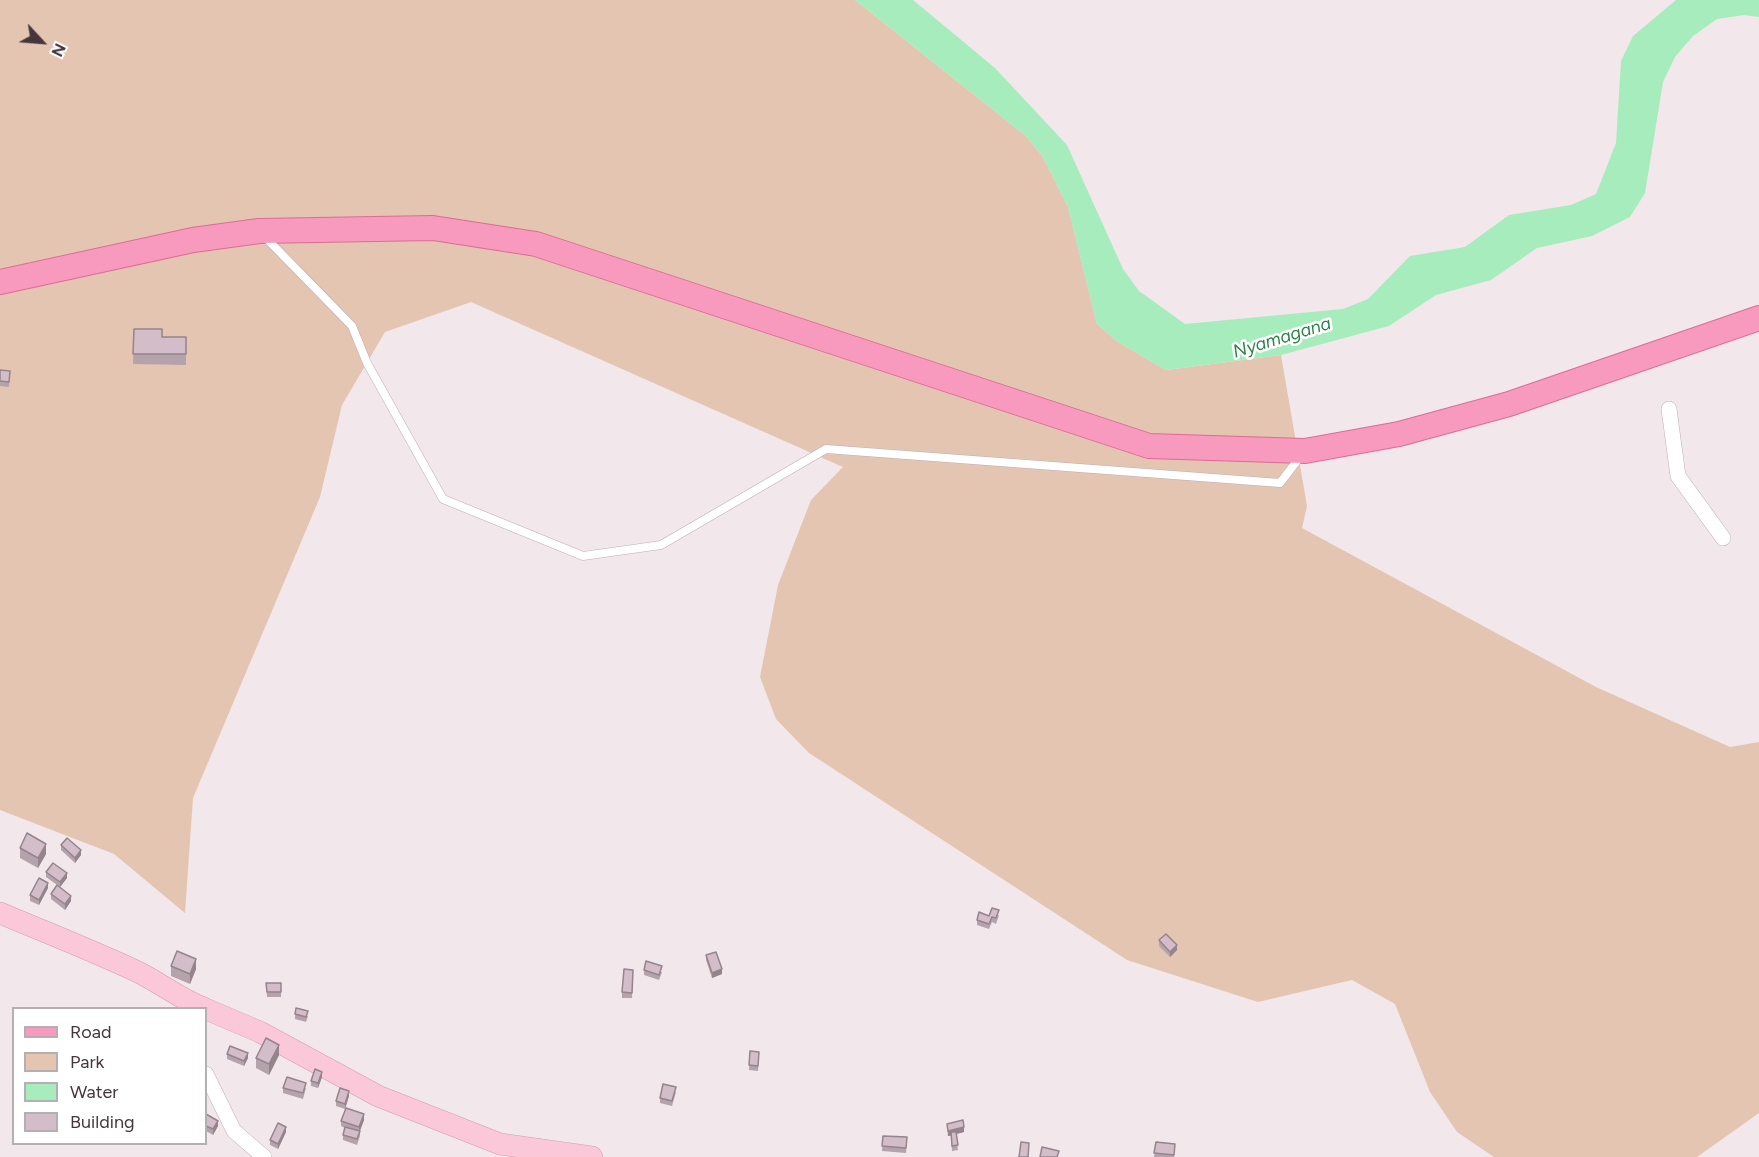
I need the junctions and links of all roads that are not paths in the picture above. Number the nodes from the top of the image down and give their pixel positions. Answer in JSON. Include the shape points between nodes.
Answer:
{"nodes":[{"id":1,"x":259,"y":231,"type":"junction"},
{"id":2,"x":0,"y":282,"type":"edge"},
{"id":3,"x":1759,"y":318,"type":"edge"},
{"id":4,"x":1669,"y":408,"type":"dead end"},
{"id":5,"x":1305,"y":451,"type":"junction"},
{"id":6,"x":1723,"y":538,"type":"dead end"},
{"id":7,"x":0,"y":913,"type":"edge"},
{"id":8,"x":196,"y":1007,"type":"edge"},
{"id":9,"x":207,"y":1011,"type":"edge"},
{"id":10,"x":207,"y":1076,"type":"edge"},
{"id":11,"x":500,"y":1150,"type":"edge"},
{"id":12,"x":264,"y":1157,"type":"edge"},
{"id":13,"x":592,"y":1157,"type":"edge"}],
"edges":[{"from":1,"to":2,"type":"main road","via":[[193,240]]},
{"from":1,"to":5,"type":"main road","via":[[433,228],[536,243],[1149,446]]},
{"from":1,"to":5,"type":"lane","via":[[352,326],[367,363],[443,498],[583,556],[661,545],[826,449],[1280,483]]},
{"from":3,"to":5,"type":"main road","via":[[1509,404],[1399,434]]},
{"from":4,"to":6,"type":"street","via":[[1678,476]]},
{"from":7,"to":8,"type":"street","via":[[134,970]]},
{"from":9,"to":11,"type":"street","via":[[260,1032],[378,1096]]},
{"from":10,"to":12,"type":"street","via":[[234,1131]]},
{"from":11,"to":13,"type":"street"}]}
